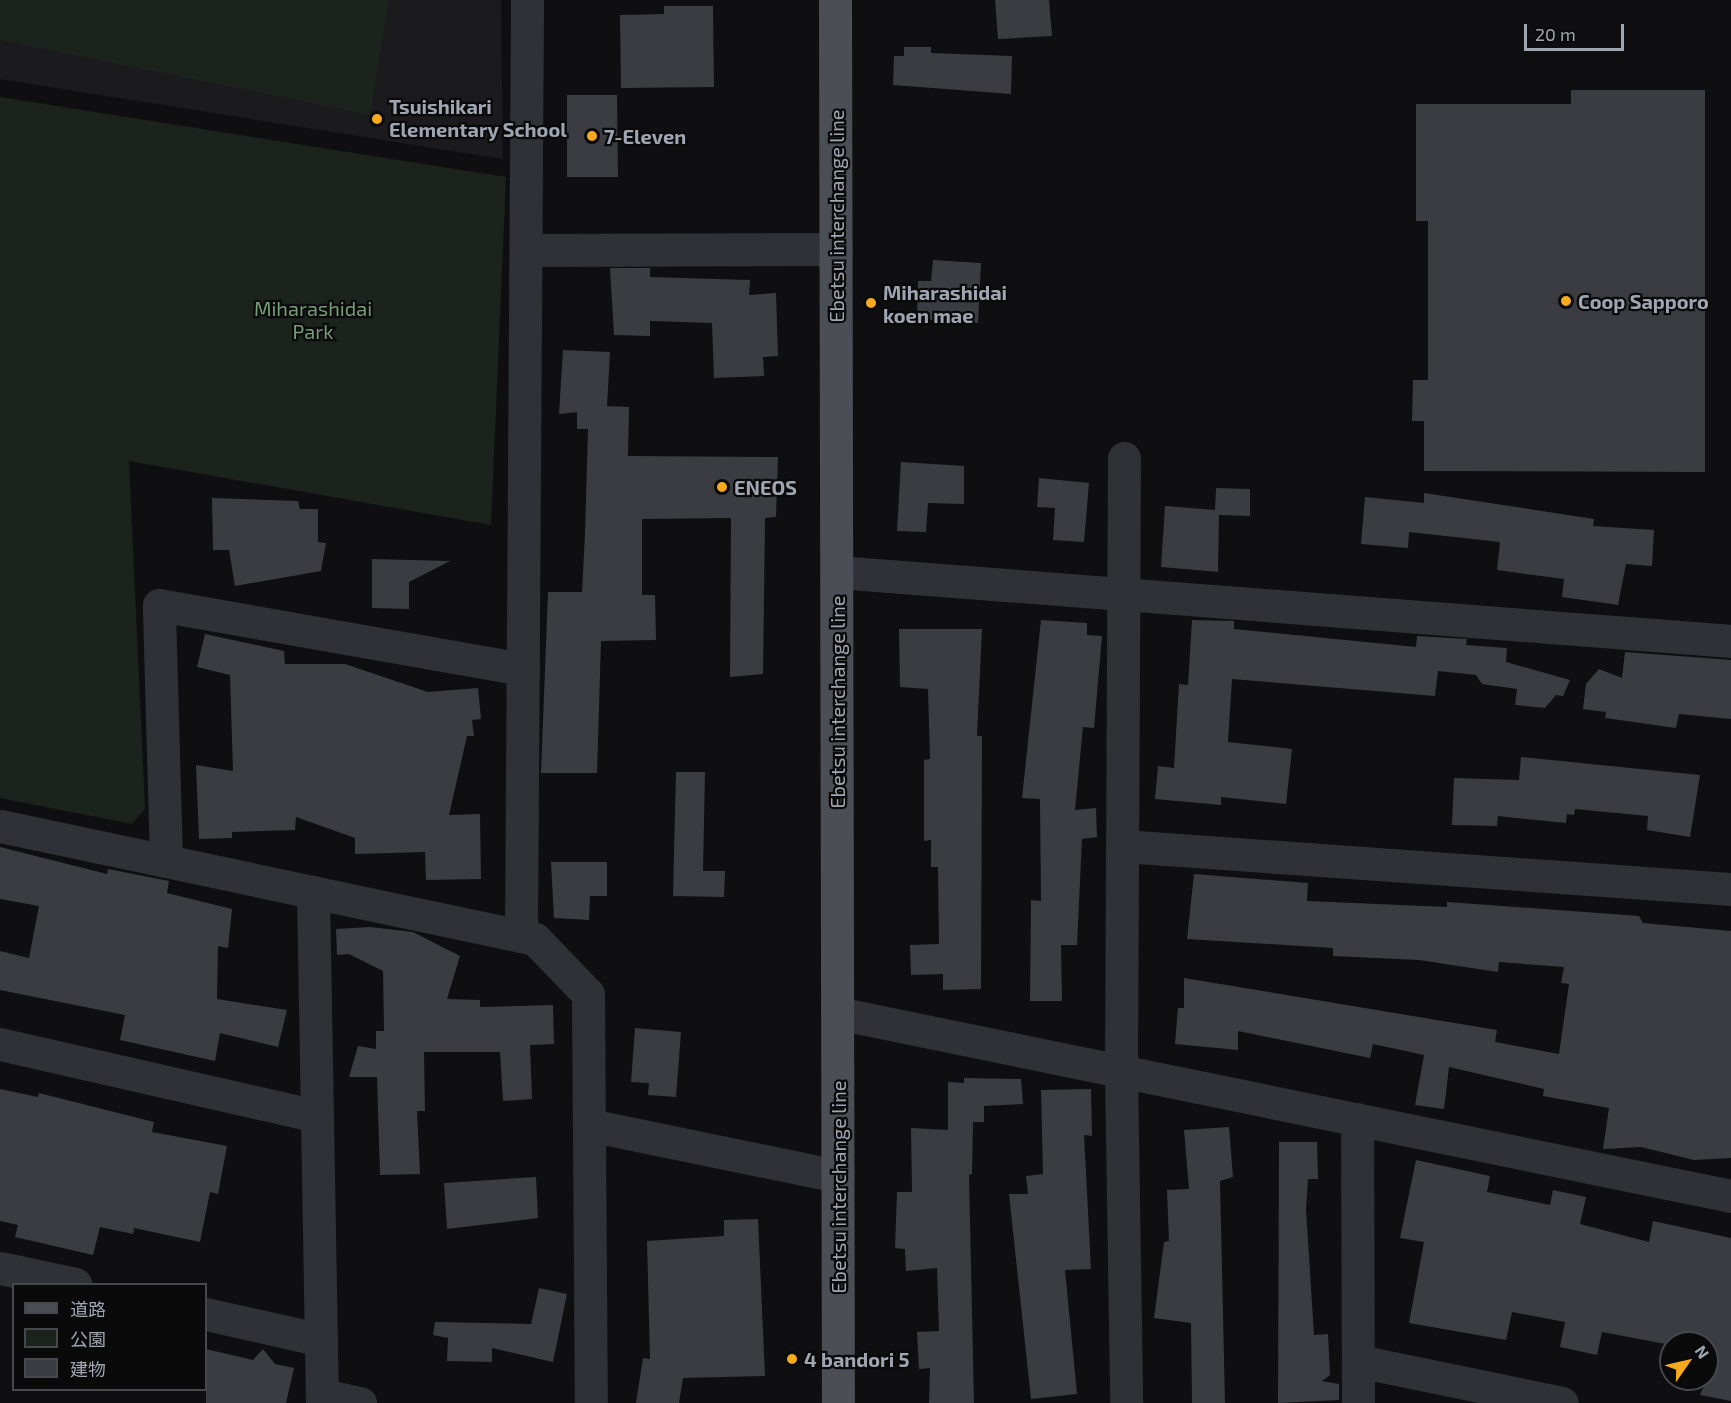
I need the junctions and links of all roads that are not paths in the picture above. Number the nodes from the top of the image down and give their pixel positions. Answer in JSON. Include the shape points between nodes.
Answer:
{"nodes":[{"id":1,"x":527,"y":0,"type":"edge"},
{"id":2,"x":835,"y":0,"type":"edge"},
{"id":3,"x":836,"y":249,"type":"junction"},
{"id":4,"x":525,"y":250,"type":"junction"},
{"id":5,"x":1124,"y":458,"type":"dead end"},
{"id":6,"x":837,"y":572,"type":"junction"},
{"id":7,"x":1125,"y":596,"type":"junction"},
{"id":8,"x":1731,"y":641,"type":"edge"},
{"id":9,"x":523,"y":669,"type":"junction"},
{"id":10,"x":0,"y":826,"type":"edge"},
{"id":11,"x":1123,"y":846,"type":"junction"},
{"id":12,"x":166,"y":861,"type":"junction"},
{"id":13,"x":1731,"y":889,"type":"edge"},
{"id":14,"x":313,"y":892,"type":"junction"},
{"id":15,"x":521,"y":936,"type":"junction"},
{"id":16,"x":837,"y":1013,"type":"junction"},
{"id":17,"x":0,"y":1044,"type":"edge"},
{"id":18,"x":1121,"y":1071,"type":"junction"},
{"id":19,"x":317,"y":1116,"type":"junction"},
{"id":20,"x":1357,"y":1119,"type":"junction"},
{"id":21,"x":589,"y":1125,"type":"junction"},
{"id":22,"x":838,"y":1176,"type":"junction"},
{"id":23,"x":1731,"y":1196,"type":"edge"},
{"id":24,"x":0,"y":1268,"type":"edge"},
{"id":25,"x":70,"y":1283,"type":"edge"},
{"id":26,"x":207,"y":1314,"type":"edge"},
{"id":27,"x":321,"y":1340,"type":"junction"},
{"id":28,"x":1358,"y":1361,"type":"junction"},
{"id":29,"x":322,"y":1399,"type":"edge"},
{"id":30,"x":360,"y":1403,"type":"edge"},
{"id":31,"x":591,"y":1403,"type":"edge"},
{"id":32,"x":838,"y":1403,"type":"edge"},
{"id":33,"x":1126,"y":1403,"type":"edge"},
{"id":34,"x":1358,"y":1403,"type":"edge"},
{"id":35,"x":1562,"y":1403,"type":"edge"}],
"edges":[{"from":1,"to":4,"type":"street"},
{"from":2,"to":3,"type":"main road","name":"Ebetsu interchange line"},
{"from":3,"to":4,"type":"street"},
{"from":3,"to":6,"type":"main road","name":"Ebetsu interchange line"},
{"from":4,"to":9,"type":"street"},
{"from":5,"to":7,"type":"street"},
{"from":6,"to":7,"type":"street"},
{"from":6,"to":16,"type":"main road","name":"Ebetsu interchange line"},
{"from":7,"to":8,"type":"street"},
{"from":7,"to":11,"type":"street"},
{"from":9,"to":12,"type":"street","via":[[159,605]]},
{"from":9,"to":15,"type":"street"},
{"from":10,"to":12,"type":"street"},
{"from":11,"to":13,"type":"street"},
{"from":11,"to":18,"type":"street"},
{"from":12,"to":14,"type":"street"},
{"from":14,"to":15,"type":"street"},
{"from":14,"to":19,"type":"street"},
{"from":15,"to":21,"type":"street","via":[[535,939],[588,994]]},
{"from":16,"to":18,"type":"street"},
{"from":16,"to":22,"type":"main road","name":"Ebetsu interchange line"},
{"from":17,"to":19,"type":"street"},
{"from":18,"to":20,"type":"street"},
{"from":18,"to":33,"type":"street"},
{"from":19,"to":27,"type":"street"},
{"from":20,"to":23,"type":"street"},
{"from":20,"to":28,"type":"street"},
{"from":21,"to":22,"type":"street"},
{"from":21,"to":31,"type":"street"},
{"from":22,"to":32,"type":"main road","name":"Ebetsu interchange line"},
{"from":24,"to":25,"type":"street"},
{"from":26,"to":27,"type":"street"},
{"from":27,"to":29,"type":"street"},
{"from":28,"to":34,"type":"street"},
{"from":28,"to":35,"type":"street"},
{"from":29,"to":30,"type":"street"}]}
